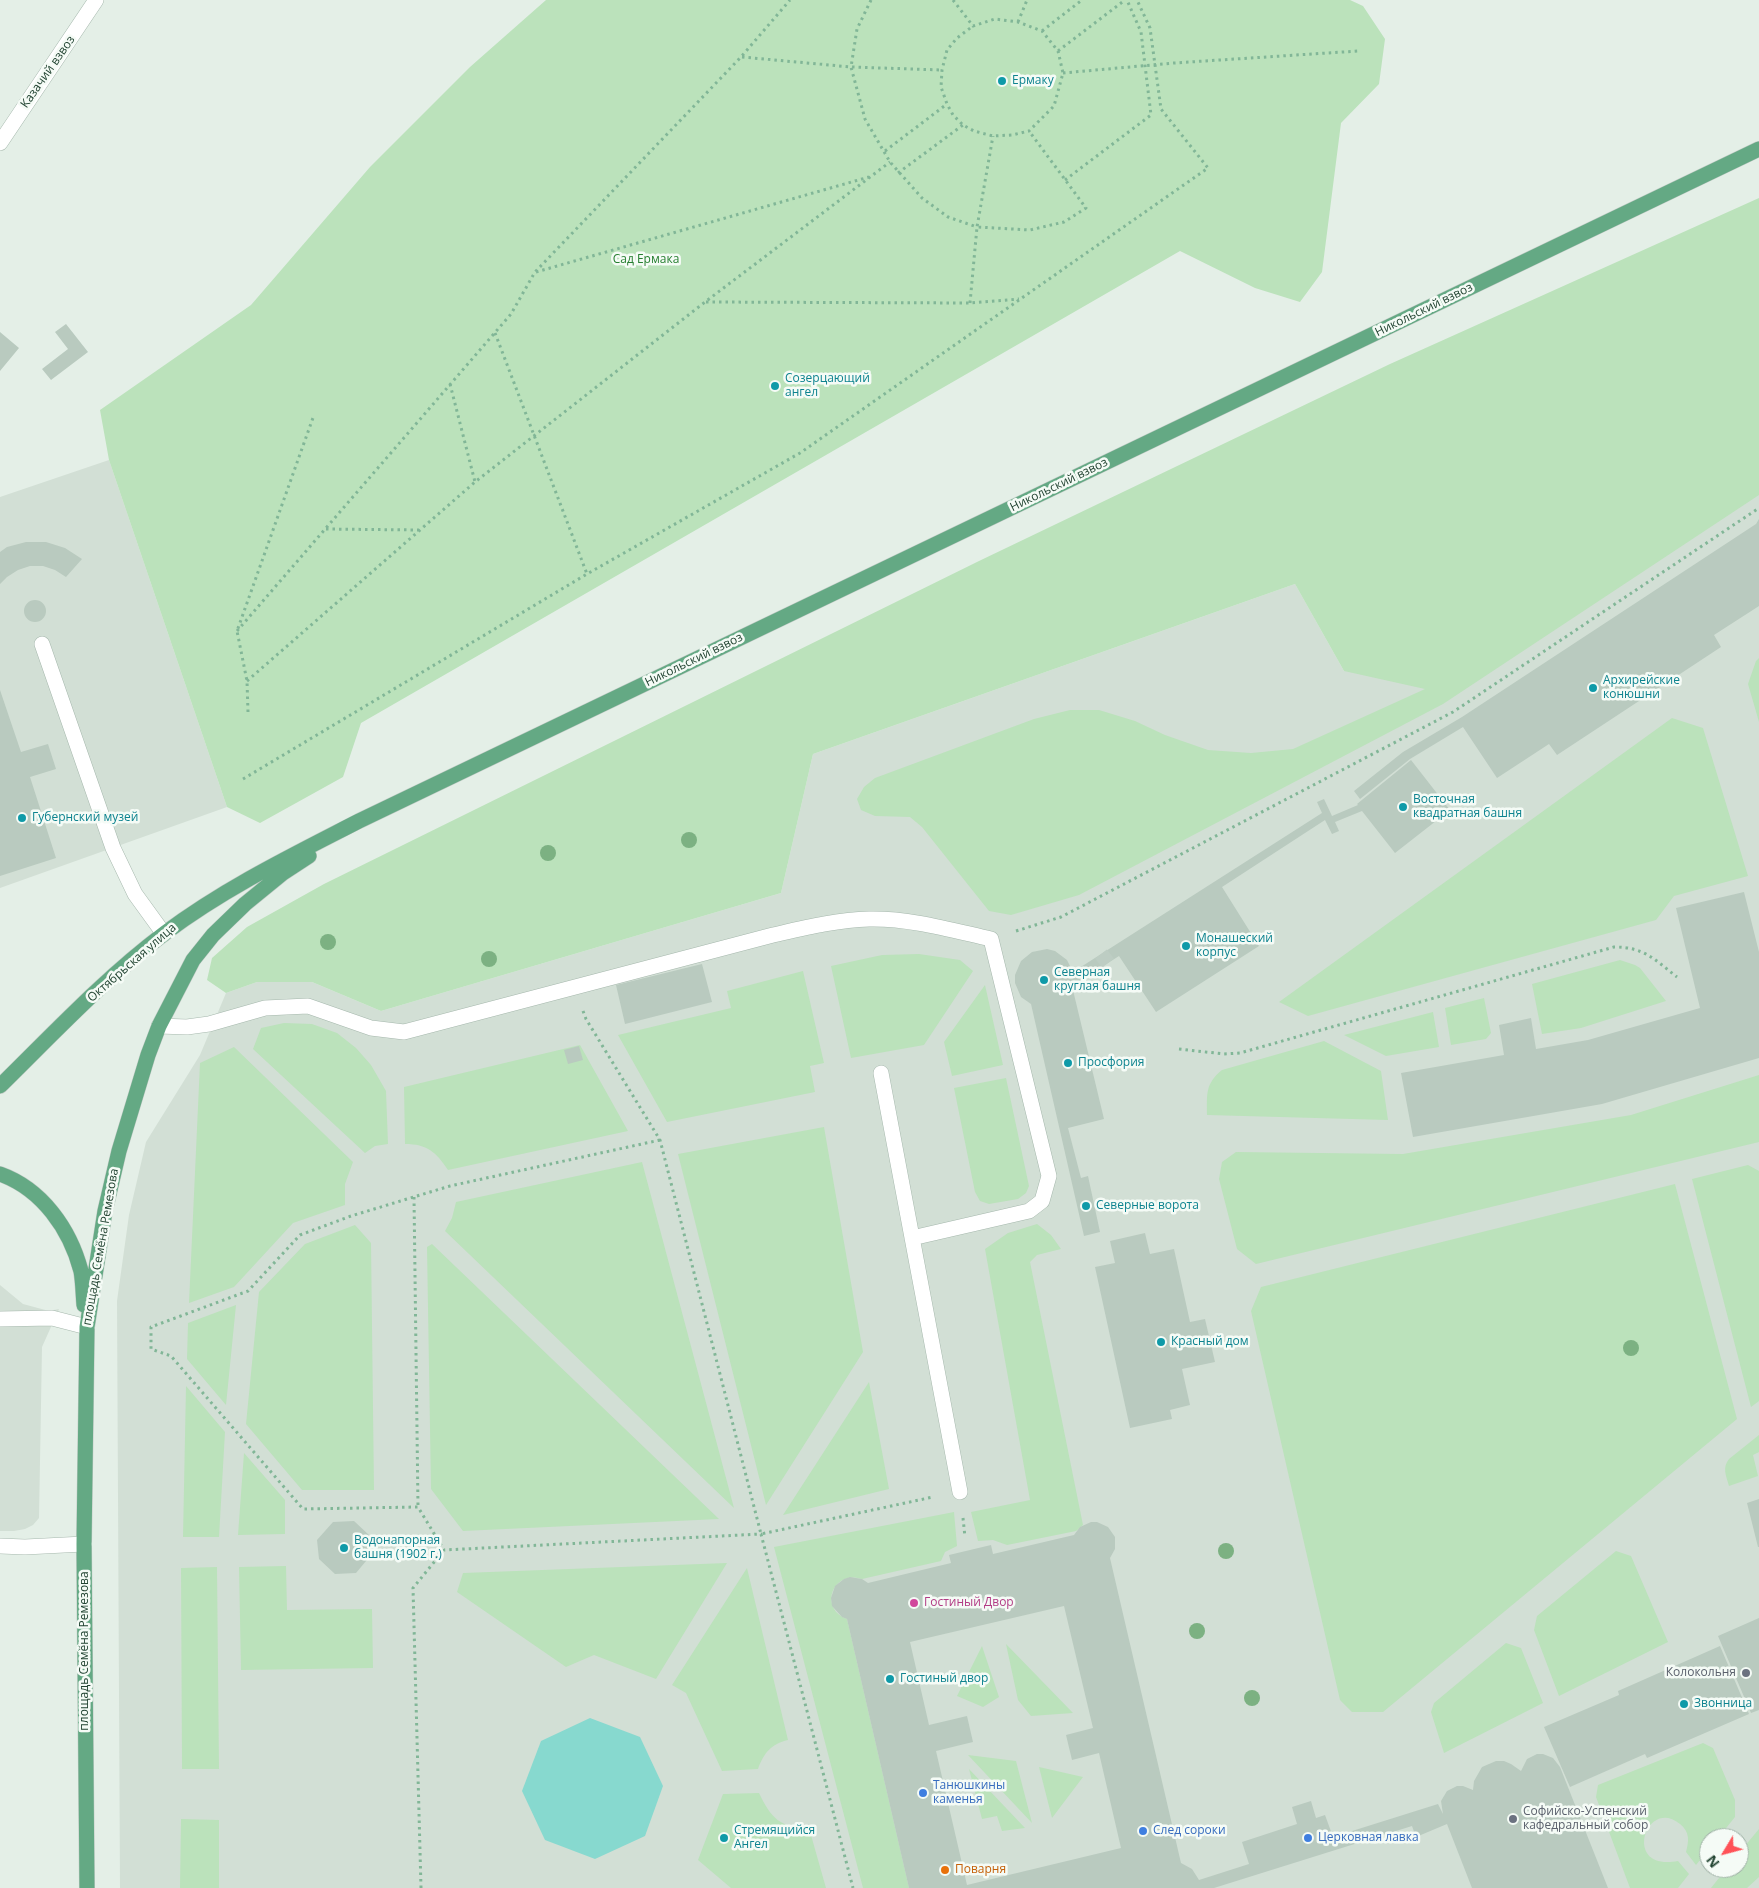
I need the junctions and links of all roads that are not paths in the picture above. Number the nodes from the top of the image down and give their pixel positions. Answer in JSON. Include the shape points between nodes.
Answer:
{"nodes":[{"id":1,"x":96,"y":0,"type":"edge"},
{"id":2,"x":0,"y":143,"type":"edge"},
{"id":3,"x":1759,"y":149,"type":"edge"},
{"id":4,"x":42,"y":644,"type":"dead end"},
{"id":5,"x":360,"y":821,"type":"junction"},
{"id":6,"x":164,"y":934,"type":"junction"},
{"id":7,"x":159,"y":1026,"type":"junction"},
{"id":8,"x":881,"y":1073,"type":"dead end"},
{"id":9,"x":0,"y":1086,"type":"edge"},
{"id":10,"x":0,"y":1174,"type":"edge"},
{"id":11,"x":912,"y":1238,"type":"junction"},
{"id":12,"x":0,"y":1319,"type":"edge"},
{"id":13,"x":87,"y":1327,"type":"junction"},
{"id":14,"x":960,"y":1492,"type":"road end"},
{"id":15,"x":84,"y":1544,"type":"junction"},
{"id":16,"x":0,"y":1546,"type":"edge"},
{"id":17,"x":87,"y":1888,"type":"edge"}],
"edges":[{"from":1,"to":2,"type":"street","name":"Казачий взвоз"},
{"from":3,"to":5,"type":"main road","name":"Никольский взвоз"},
{"from":4,"to":6,"type":"street","via":[[113,848],[135,894]]},
{"from":5,"to":6,"type":"main road","name":"Октябрьская улица","via":[[261,871]]},
{"from":5,"to":7,"type":"main road","name":"площадь Семёна Ремезова","via":[[283,873],[213,935],[193,960]]},
{"from":6,"to":9,"type":"main road","name":"Октябрьская улица","via":[[77,1010]]},
{"from":7,"to":11,"type":"street","via":[[187,1027],[265,1008],[308,1006],[371,1028],[404,1032],[773,935],[869,919],[930,924],[991,940],[1049,1176],[1042,1201],[1029,1211]]},
{"from":7,"to":13,"type":"main road","name":"площадь Семёна Ремезова","via":[[119,1151],[105,1211]]},
{"from":8,"to":11,"type":"street"},
{"from":10,"to":13,"type":"main road","via":[[15,1179],[37,1196],[56,1216],[71,1241],[81,1272]]},
{"from":11,"to":14,"type":"street"},
{"from":12,"to":13,"type":"street","via":[[52,1318]]},
{"from":13,"to":15,"type":"main road","name":"площадь Семёна Ремезова"},
{"from":15,"to":16,"type":"street"},
{"from":15,"to":17,"type":"main road","name":"площадь Семёна Ремезова"}]}
